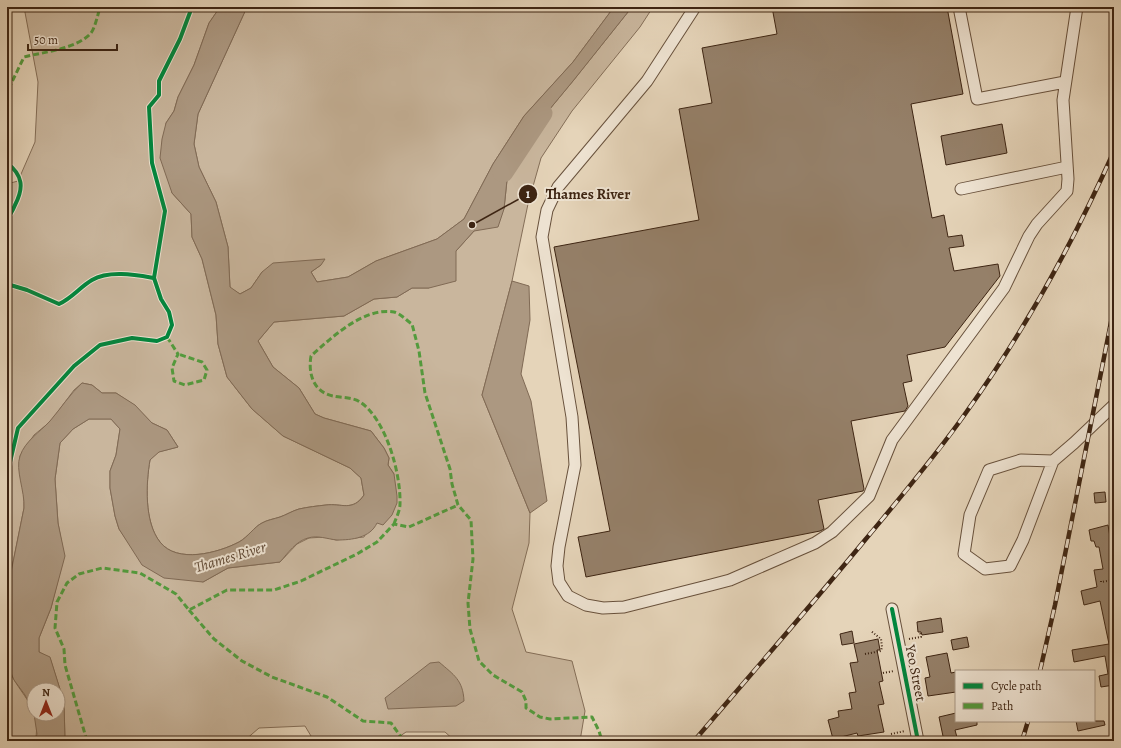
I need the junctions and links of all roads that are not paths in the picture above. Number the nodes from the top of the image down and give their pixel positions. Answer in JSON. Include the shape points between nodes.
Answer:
{"nodes":[{"id":1,"x":695,"y":7,"type":"edge"},
{"id":2,"x":959,"y":7,"type":"edge"},
{"id":3,"x":1077,"y":7,"type":"edge"},
{"id":4,"x":1065,"y":82,"type":"junction"},
{"id":5,"x":1067,"y":167,"type":"junction"},
{"id":6,"x":961,"y":189,"type":"dead end"},
{"id":7,"x":1114,"y":405,"type":"edge"},
{"id":8,"x":1052,"y":460,"type":"junction"},
{"id":9,"x":892,"y":609,"type":"dead end"},
{"id":10,"x":918,"y":741,"type":"edge"}],
"edges":[{"from":1,"to":5,"type":"street","via":[[648,81],[558,187],[543,224],[542,237],[572,417],[575,465],[557,566],[559,582],[568,596],[586,605],[603,608],[624,606],[730,580],[815,543],[832,532],[869,496],[892,440],[1004,288],[1037,224],[1067,191]]},
{"from":2,"to":4,"type":"street","via":[[976,99]]},
{"from":3,"to":4,"type":"street"},
{"from":4,"to":5,"type":"street"},
{"from":5,"to":6,"type":"street"},
{"from":7,"to":8,"type":"street","via":[[1074,444]]},
{"from":8,"to":8,"type":"street","via":[[1023,540],[1010,566],[985,569],[964,554],[970,515],[989,470],[1021,460]]},
{"from":9,"to":10,"type":"street","name":"Yeo Street"}]}
